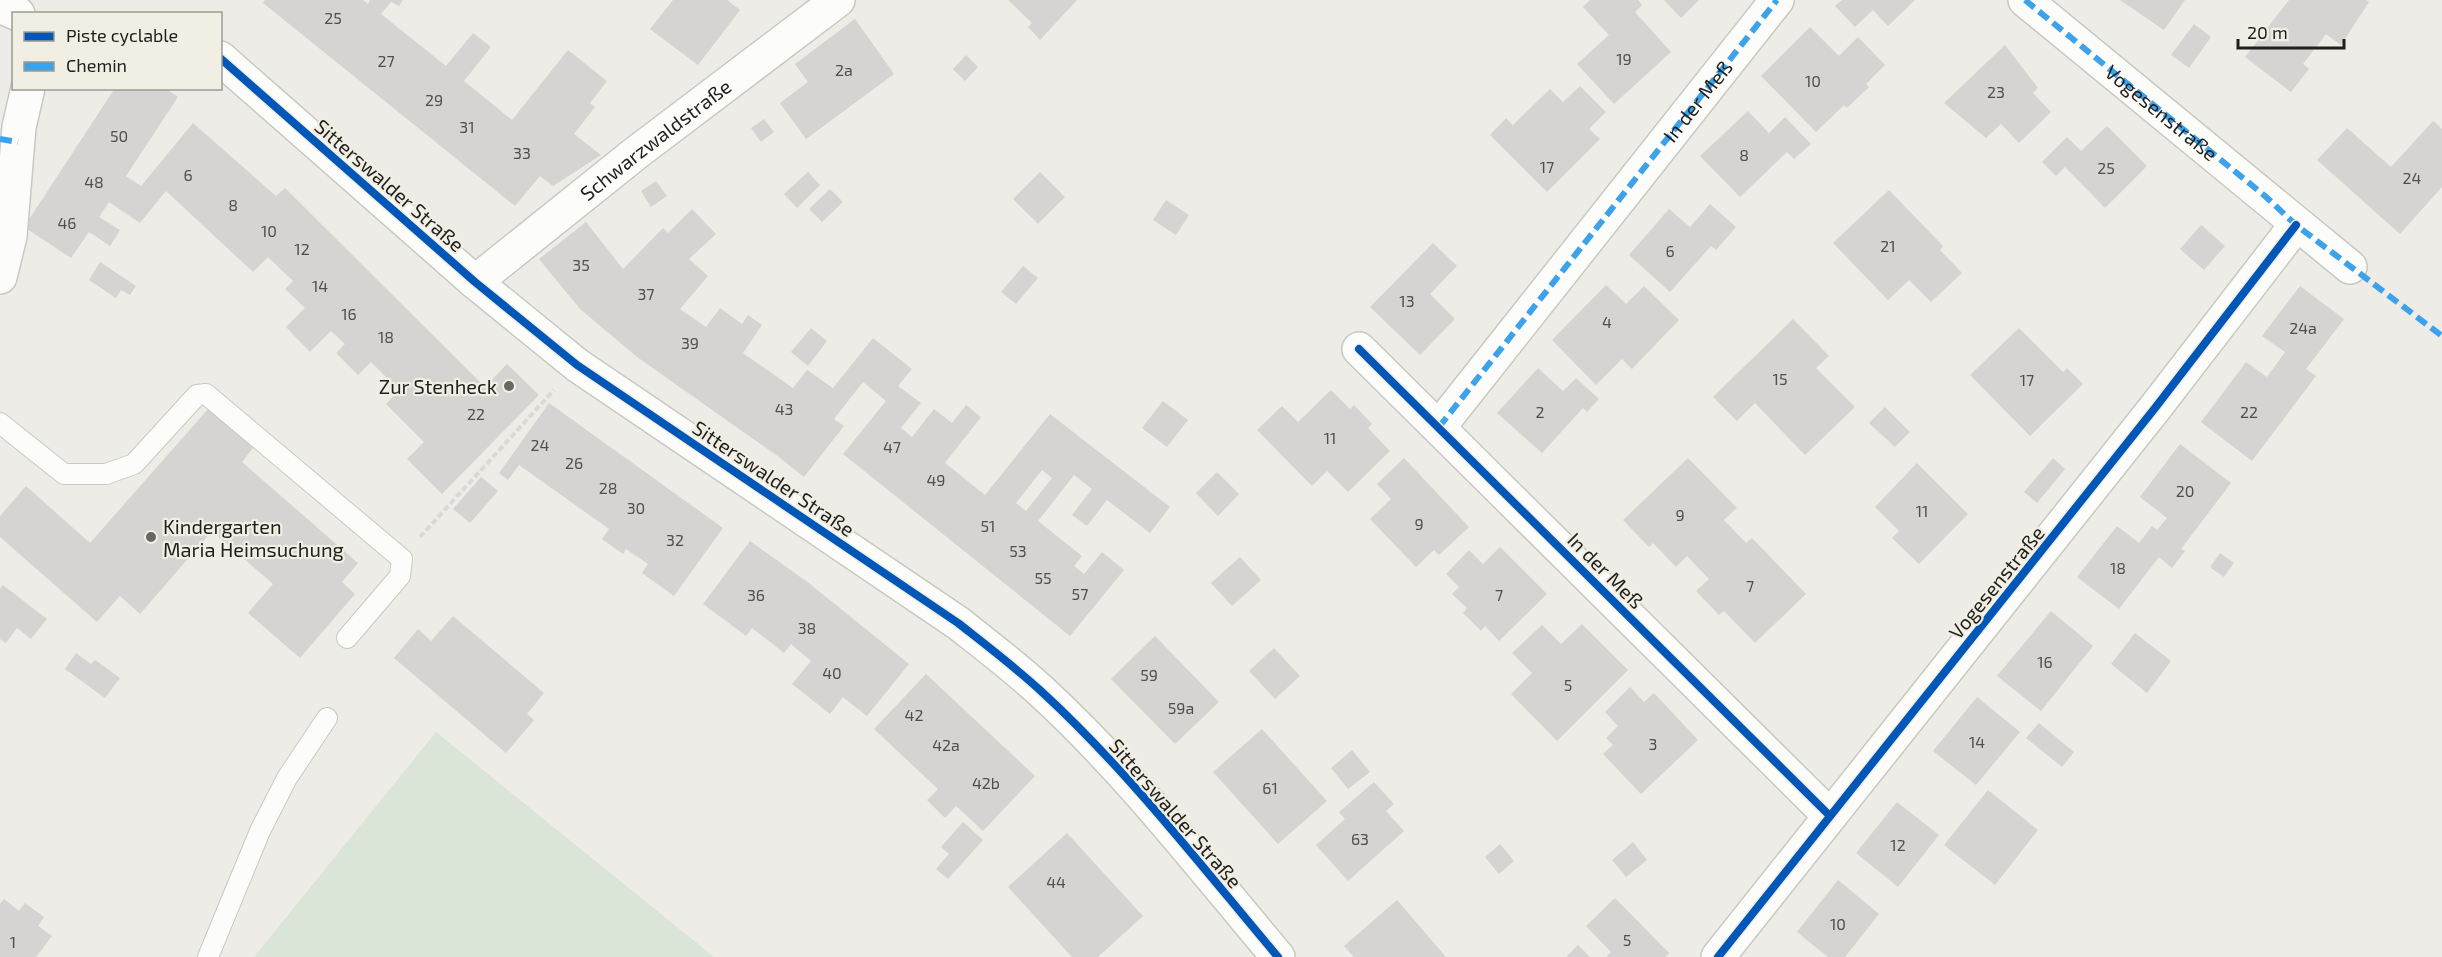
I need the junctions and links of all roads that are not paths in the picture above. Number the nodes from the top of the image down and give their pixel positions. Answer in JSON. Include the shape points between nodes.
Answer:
{"nodes":[{"id":1,"x":838,"y":0,"type":"edge"},
{"id":2,"x":1777,"y":0,"type":"edge"},
{"id":3,"x":2025,"y":0,"type":"edge"},
{"id":4,"x":222,"y":60,"type":"edge"},
{"id":5,"x":28,"y":90,"type":"edge"},
{"id":6,"x":2296,"y":225,"type":"junction"},
{"id":7,"x":2350,"y":267,"type":"dead end"},
{"id":8,"x":0,"y":277,"type":"edge"},
{"id":9,"x":475,"y":282,"type":"junction"},
{"id":10,"x":1359,"y":349,"type":"dead end"},
{"id":11,"x":0,"y":423,"type":"edge"},
{"id":12,"x":1439,"y":427,"type":"junction"},
{"id":13,"x":347,"y":638,"type":"dead end"},
{"id":14,"x":327,"y":718,"type":"dead end"},
{"id":15,"x":1830,"y":816,"type":"junction"},
{"id":16,"x":208,"y":957,"type":"edge"},
{"id":17,"x":1278,"y":957,"type":"edge"},
{"id":18,"x":1718,"y":957,"type":"edge"}],
"edges":[{"from":1,"to":9,"type":"street","name":"Schwarzwaldstraße","via":[[636,153]]},
{"from":2,"to":12,"type":"street","name":"In der Meß"},
{"from":3,"to":6,"type":"street","name":"Vogesenstraße"},
{"from":4,"to":9,"type":"street","name":"Sitterswalder Straße"},
{"from":5,"to":8,"type":"street","via":[[19,127],[10,237]]},
{"from":6,"to":7,"type":"street","name":"Vogesenstraße"},
{"from":6,"to":15,"type":"street","name":"Vogesenstraße"},
{"from":9,"to":17,"type":"street","name":"Sitterswalder Straße","via":[[577,365],[958,623],[1003,658],[1120,770]]},
{"from":10,"to":12,"type":"street","name":"In der Meß"},
{"from":11,"to":13,"type":"lane","via":[[63,474],[106,474],[134,464],[197,395],[207,394],[402,558],[400,576]]},
{"from":12,"to":15,"type":"street","name":"In der Meß"},
{"from":14,"to":16,"type":"lane","via":[[271,810]]},
{"from":15,"to":18,"type":"street","name":"Vogesenstraße"}]}
